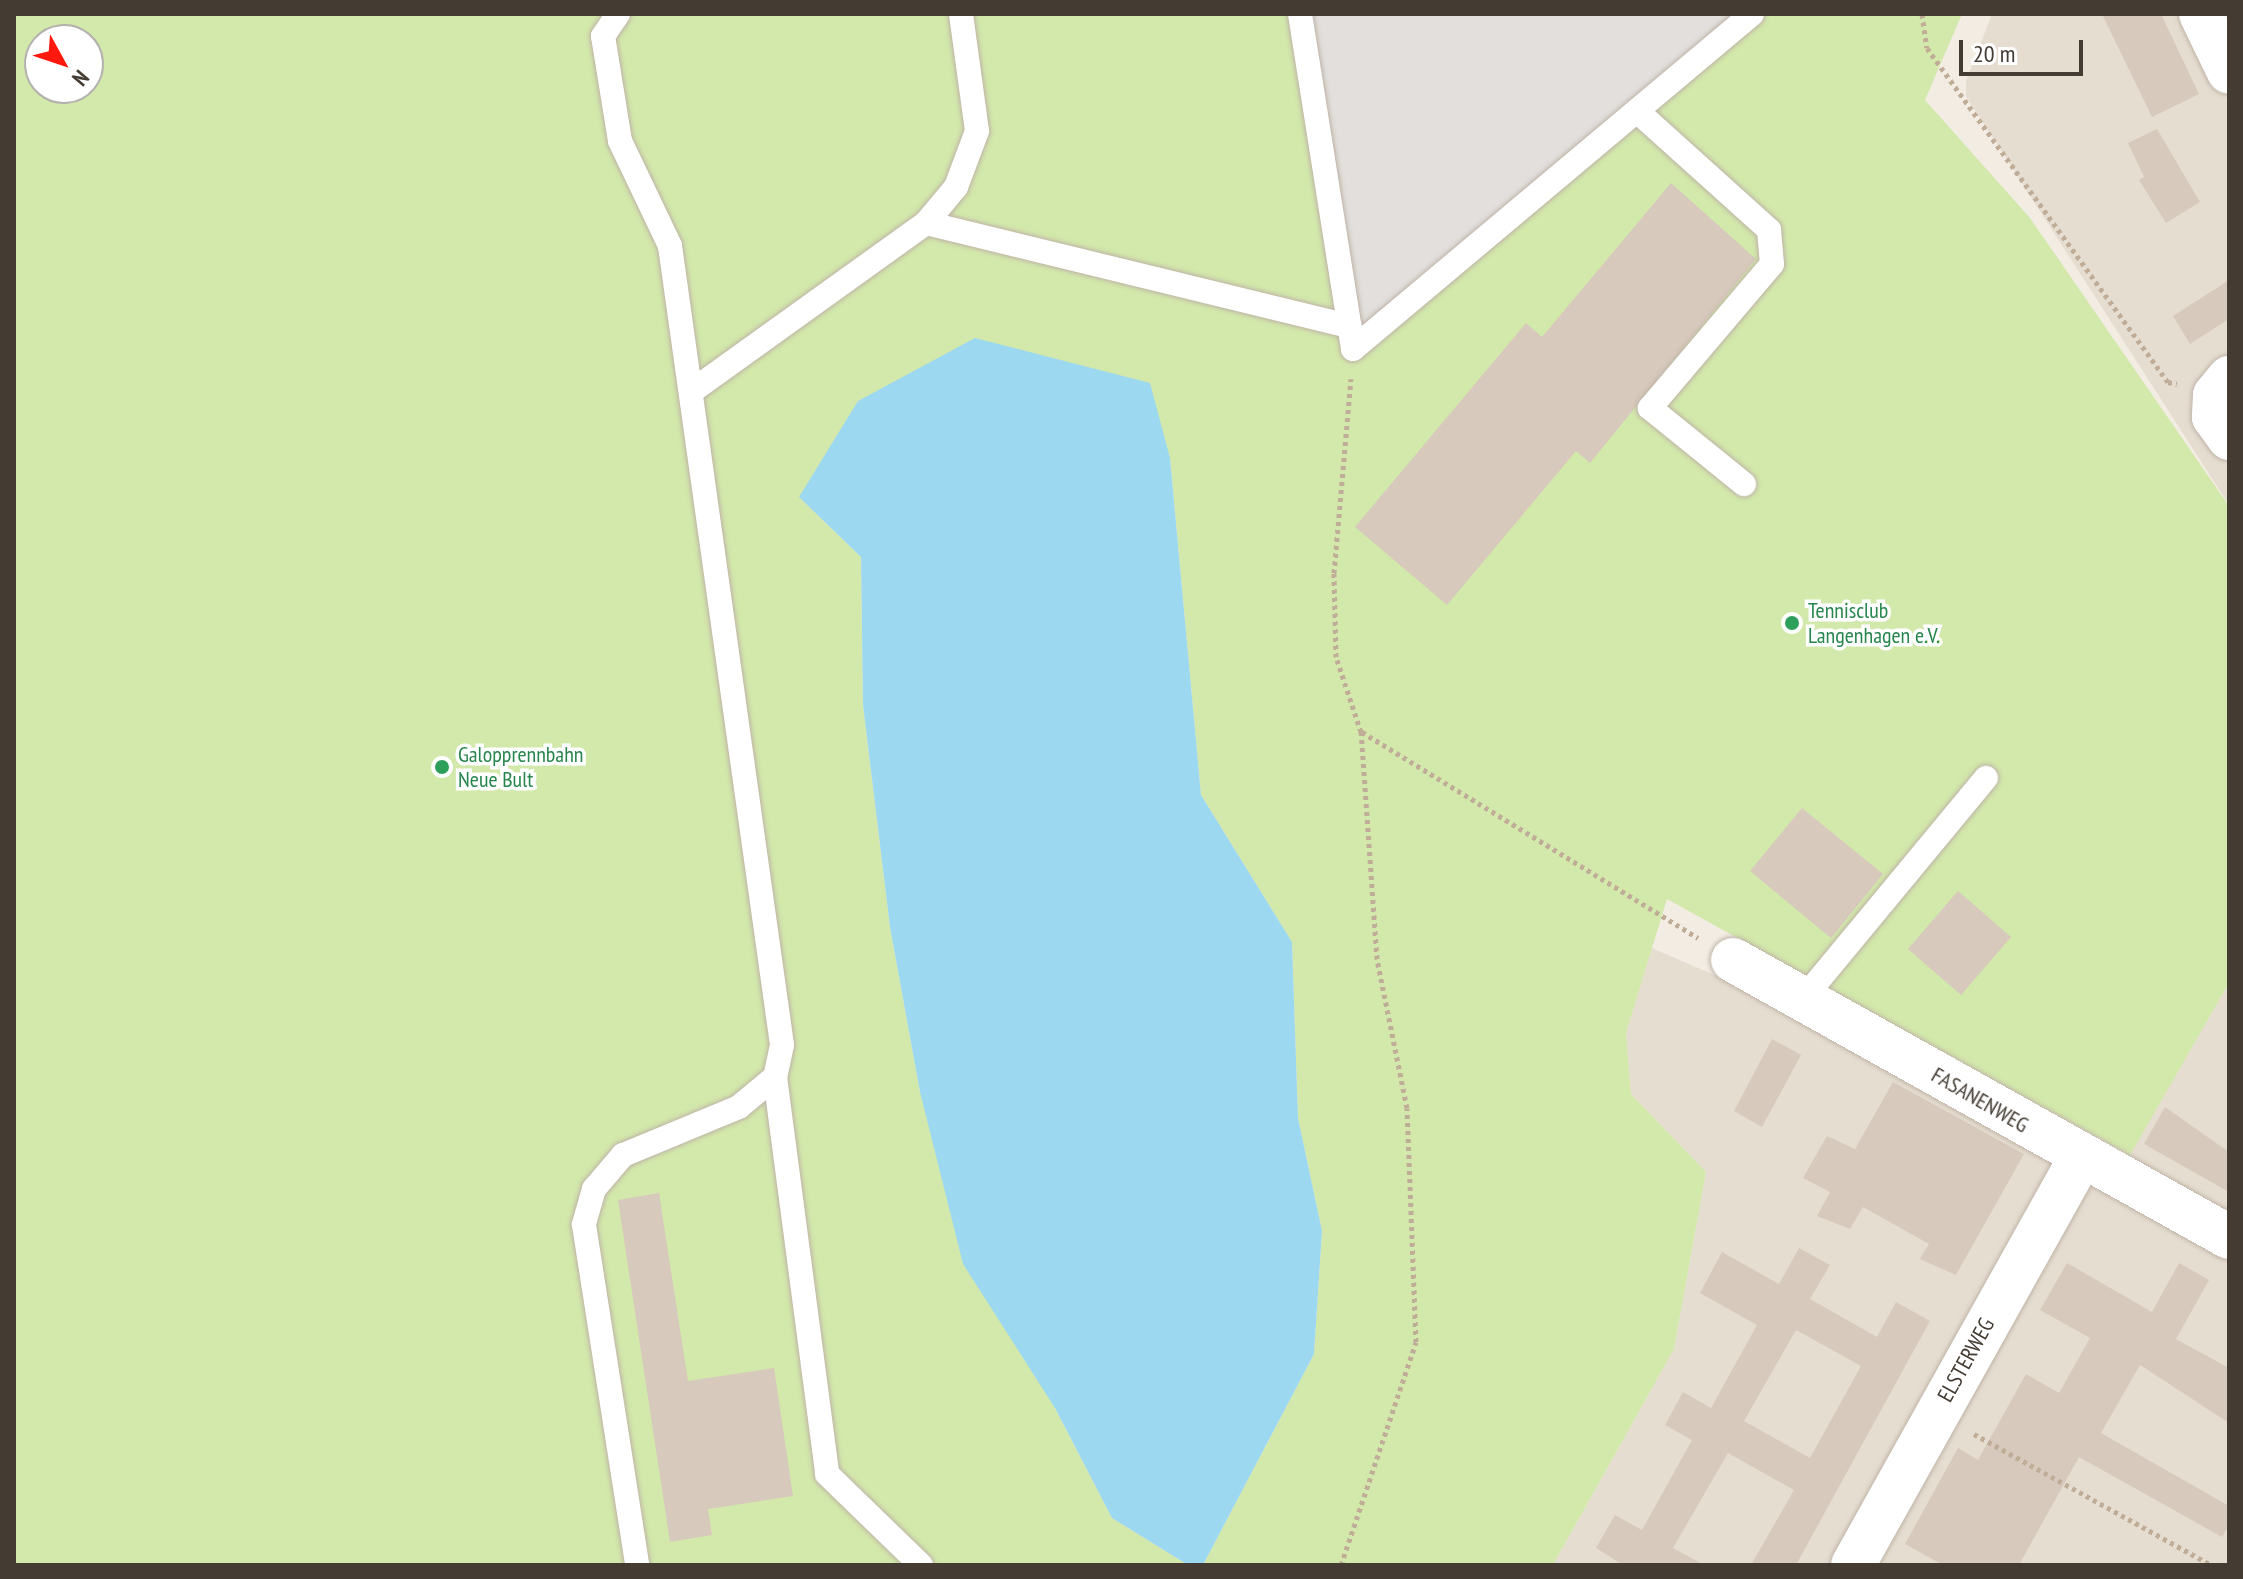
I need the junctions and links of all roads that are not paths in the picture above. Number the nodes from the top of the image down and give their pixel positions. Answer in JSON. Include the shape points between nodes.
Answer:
{"nodes":[{"id":1,"x":618,"y":14,"type":"edge"},
{"id":2,"x":961,"y":14,"type":"edge"},
{"id":3,"x":1300,"y":14,"type":"edge"},
{"id":4,"x":1752,"y":14,"type":"edge"},
{"id":5,"x":2201,"y":14,"type":"edge"},
{"id":6,"x":2229,"y":72,"type":"edge"},
{"id":7,"x":1637,"y":111,"type":"junction"},
{"id":8,"x":926,"y":223,"type":"junction"},
{"id":9,"x":1352,"y":338,"type":"junction"},
{"id":10,"x":2222,"y":387,"type":"edge"},
{"id":11,"x":692,"y":391,"type":"junction"},
{"id":12,"x":2229,"y":438,"type":"edge"},
{"id":13,"x":1744,"y":484,"type":"dead end"},
{"id":14,"x":1986,"y":778,"type":"dead end"},
{"id":15,"x":1733,"y":960,"type":"road end"},
{"id":16,"x":1803,"y":999,"type":"junction"},
{"id":17,"x":775,"y":1077,"type":"junction"},
{"id":18,"x":2081,"y":1157,"type":"junction"},
{"id":19,"x":2229,"y":1237,"type":"edge"},
{"id":20,"x":637,"y":1565,"type":"edge"},
{"id":21,"x":921,"y":1565,"type":"edge"},
{"id":22,"x":1853,"y":1565,"type":"edge"}],
"edges":[{"from":1,"to":11,"type":"lane","via":[[603,36],[620,141],[670,246]]},
{"from":2,"to":8,"type":"lane","via":[[977,131],[956,187]]},
{"from":3,"to":9,"type":"lane"},
{"from":4,"to":7,"type":"lane"},
{"from":5,"to":6,"type":"street"},
{"from":7,"to":9,"type":"lane"},
{"from":7,"to":13,"type":"lane","via":[[1769,230],[1772,264],[1650,408]]},
{"from":8,"to":9,"type":"lane"},
{"from":8,"to":11,"type":"lane"},
{"from":10,"to":12,"type":"street","via":[[2214,417]]},
{"from":11,"to":17,"type":"lane","via":[[782,1045]]},
{"from":14,"to":16,"type":"lane"},
{"from":15,"to":16,"type":"street","name":"FASANENWEG"},
{"from":16,"to":18,"type":"street","name":"FASANENWEG"},
{"from":17,"to":20,"type":"lane","via":[[739,1107],[623,1155],[594,1189],[584,1225]]},
{"from":17,"to":21,"type":"lane","via":[[827,1474]]},
{"from":18,"to":19,"type":"street","name":"FASANENWEG"},
{"from":18,"to":22,"type":"street","name":"ELSTERWEG"}]}
